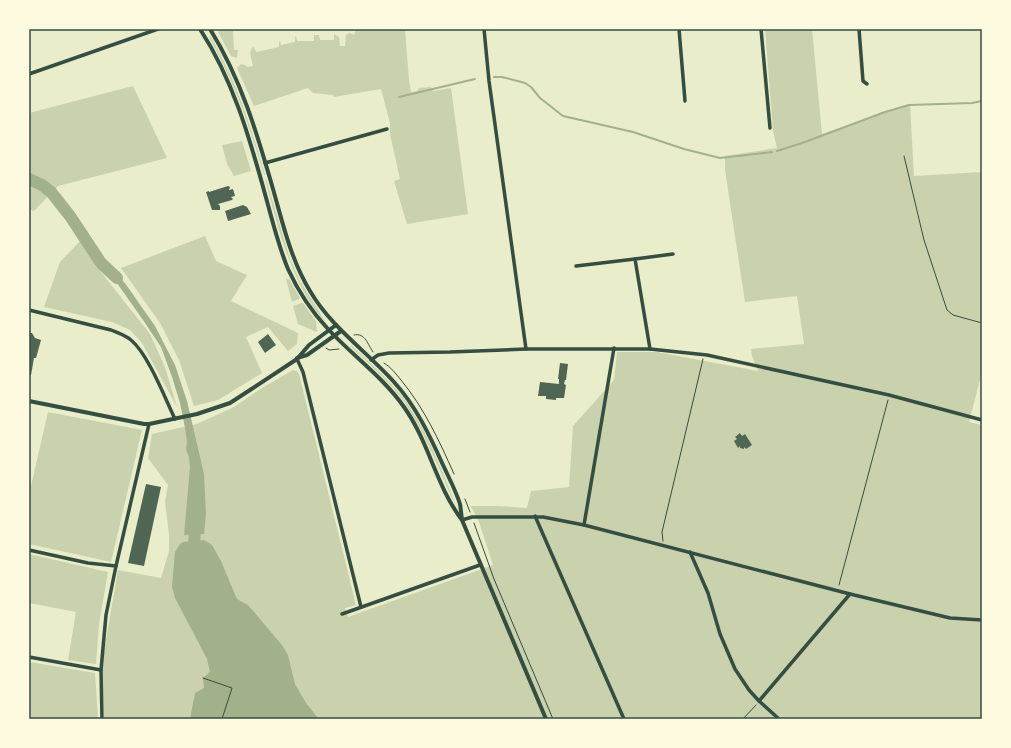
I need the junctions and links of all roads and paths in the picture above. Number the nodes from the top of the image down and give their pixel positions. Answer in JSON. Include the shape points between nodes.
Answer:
{"nodes":[{"id":1,"x":158,"y":29,"type":"edge"},
{"id":2,"x":200,"y":29,"type":"edge"},
{"id":3,"x":210,"y":29,"type":"edge"},
{"id":4,"x":484,"y":29,"type":"edge"},
{"id":5,"x":679,"y":29,"type":"edge"},
{"id":6,"x":761,"y":29,"type":"edge"},
{"id":7,"x":859,"y":29,"type":"edge"},
{"id":8,"x":29,"y":74,"type":"edge"},
{"id":9,"x":867,"y":84,"type":"dead end"},
{"id":10,"x":685,"y":101,"type":"dead end"},
{"id":11,"x":770,"y":128,"type":"dead end"},
{"id":12,"x":387,"y":129,"type":"dead end"},
{"id":13,"x":904,"y":156,"type":"dead end"},
{"id":14,"x":265,"y":163,"type":"junction"},
{"id":15,"x":673,"y":254,"type":"dead end"},
{"id":16,"x":635,"y":259,"type":"junction"},
{"id":17,"x":576,"y":266,"type":"dead end"},
{"id":18,"x":29,"y":310,"type":"edge"},
{"id":19,"x":982,"y":323,"type":"edge"},
{"id":20,"x":336,"y":326,"type":"junction"},
{"id":21,"x":329,"y":331,"type":"junction"},
{"id":22,"x":341,"y":331,"type":"junction"},
{"id":23,"x":335,"y":336,"type":"junction"},
{"id":24,"x":351,"y":336,"type":"dead end"},
{"id":25,"x":326,"y":347,"type":"dead end"},
{"id":26,"x":341,"y":348,"type":"dead end"},
{"id":27,"x":614,"y":348,"type":"junction"},
{"id":28,"x":526,"y":349,"type":"junction"},
{"id":29,"x":650,"y":349,"type":"junction"},
{"id":30,"x":372,"y":351,"type":"dead end"},
{"id":31,"x":704,"y":355,"type":"junction"},
{"id":32,"x":297,"y":359,"type":"junction"},
{"id":33,"x":371,"y":360,"type":"junction"},
{"id":34,"x":889,"y":395,"type":"junction"},
{"id":35,"x":29,"y":401,"type":"edge"},
{"id":36,"x":177,"y":418,"type":"junction"},
{"id":37,"x":982,"y":420,"type":"edge"},
{"id":38,"x":149,"y":424,"type":"junction"},
{"id":39,"x":535,"y":516,"type":"junction"},
{"id":40,"x":472,"y":517,"type":"junction"},
{"id":41,"x":462,"y":520,"type":"junction"},
{"id":42,"x":584,"y":525,"type":"junction"},
{"id":43,"x":663,"y":546,"type":"junction"},
{"id":44,"x":29,"y":550,"type":"edge"},
{"id":45,"x":690,"y":552,"type":"junction"},
{"id":46,"x":480,"y":565,"type":"junction"},
{"id":47,"x":116,"y":566,"type":"junction"},
{"id":48,"x":837,"y":591,"type":"junction"},
{"id":49,"x":850,"y":594,"type":"junction"},
{"id":50,"x":361,"y":607,"type":"junction"},
{"id":51,"x":342,"y":614,"type":"dead end"},
{"id":52,"x":982,"y":620,"type":"edge"},
{"id":53,"x":29,"y":658,"type":"edge"},
{"id":54,"x":101,"y":670,"type":"junction"},
{"id":55,"x":203,"y":678,"type":"dead end"},
{"id":56,"x":759,"y":701,"type":"junction"},
{"id":57,"x":102,"y":719,"type":"edge"},
{"id":58,"x":222,"y":719,"type":"edge"},
{"id":59,"x":546,"y":719,"type":"edge"},
{"id":60,"x":553,"y":719,"type":"edge"},
{"id":61,"x":624,"y":719,"type":"edge"},
{"id":62,"x":743,"y":719,"type":"edge"},
{"id":63,"x":779,"y":719,"type":"edge"}],
"edges":[{"from":1,"to":8,"type":"street"},
{"from":2,"to":21,"type":"street","via":[[221,66],[240,110],[289,270],[309,306]]},
{"from":3,"to":14,"type":"street","via":[[241,89]]},
{"from":4,"to":28,"type":"street","via":[[488,81]]},
{"from":5,"to":10,"type":"street"},
{"from":6,"to":11,"type":"street"},
{"from":7,"to":9,"type":"street","via":[[863,81]]},
{"from":12,"to":14,"type":"street"},
{"from":13,"to":19,"type":"path","via":[[924,240],[946,310],[953,315]]},
{"from":14,"to":20,"type":"street","via":[[297,267],[310,292]]},
{"from":15,"to":16,"type":"street"},
{"from":16,"to":17,"type":"street"},
{"from":16,"to":29,"type":"street"},
{"from":18,"to":36,"type":"street","via":[[111,330],[130,339],[144,357]]},
{"from":20,"to":21,"type":"street"},
{"from":20,"to":22,"type":"street"},
{"from":21,"to":23,"type":"street"},
{"from":21,"to":32,"type":"street"},
{"from":22,"to":23,"type":"street"},
{"from":22,"to":33,"type":"street"},
{"from":23,"to":32,"type":"street","via":[[307,356]]},
{"from":23,"to":41,"type":"street","via":[[380,378],[405,408],[422,439],[452,507]]},
{"from":24,"to":30,"type":"path","via":[[363,336]]},
{"from":25,"to":26,"type":"path","via":[[329,350]]},
{"from":27,"to":28,"type":"street"},
{"from":27,"to":29,"type":"street"},
{"from":27,"to":42,"type":"street"},
{"from":28,"to":33,"type":"street","via":[[386,353],[378,354]]},
{"from":29,"to":31,"type":"street"},
{"from":31,"to":34,"type":"street"},
{"from":31,"to":43,"type":"path","via":[[662,532]]},
{"from":32,"to":36,"type":"street","via":[[237,399],[216,408]]},
{"from":32,"to":50,"type":"street","via":[[303,372]]},
{"from":33,"to":41,"type":"street","via":[[394,382],[419,416],[460,504]]},
{"from":34,"to":37,"type":"street"},
{"from":34,"to":48,"type":"path"},
{"from":35,"to":38,"type":"street"},
{"from":36,"to":38,"type":"street"},
{"from":38,"to":47,"type":"street"},
{"from":39,"to":40,"type":"street"},
{"from":39,"to":42,"type":"street"},
{"from":39,"to":61,"type":"street"},
{"from":40,"to":41,"type":"street"},
{"from":40,"to":60,"type":"path","via":[[492,575]]},
{"from":41,"to":46,"type":"street"},
{"from":42,"to":43,"type":"street"},
{"from":43,"to":45,"type":"street"},
{"from":44,"to":47,"type":"street","via":[[88,563]]},
{"from":45,"to":48,"type":"street"},
{"from":45,"to":56,"type":"street","via":[[708,593],[717,626],[735,669]]},
{"from":46,"to":50,"type":"street"},
{"from":46,"to":59,"type":"street"},
{"from":47,"to":54,"type":"street","via":[[106,615]]},
{"from":48,"to":49,"type":"street"},
{"from":49,"to":52,"type":"street","via":[[950,618]]},
{"from":49,"to":56,"type":"street"},
{"from":50,"to":51,"type":"street"},
{"from":53,"to":54,"type":"street"},
{"from":54,"to":57,"type":"street"},
{"from":55,"to":58,"type":"path","via":[[232,688]]},
{"from":56,"to":62,"type":"path"},
{"from":56,"to":63,"type":"street"}]}
